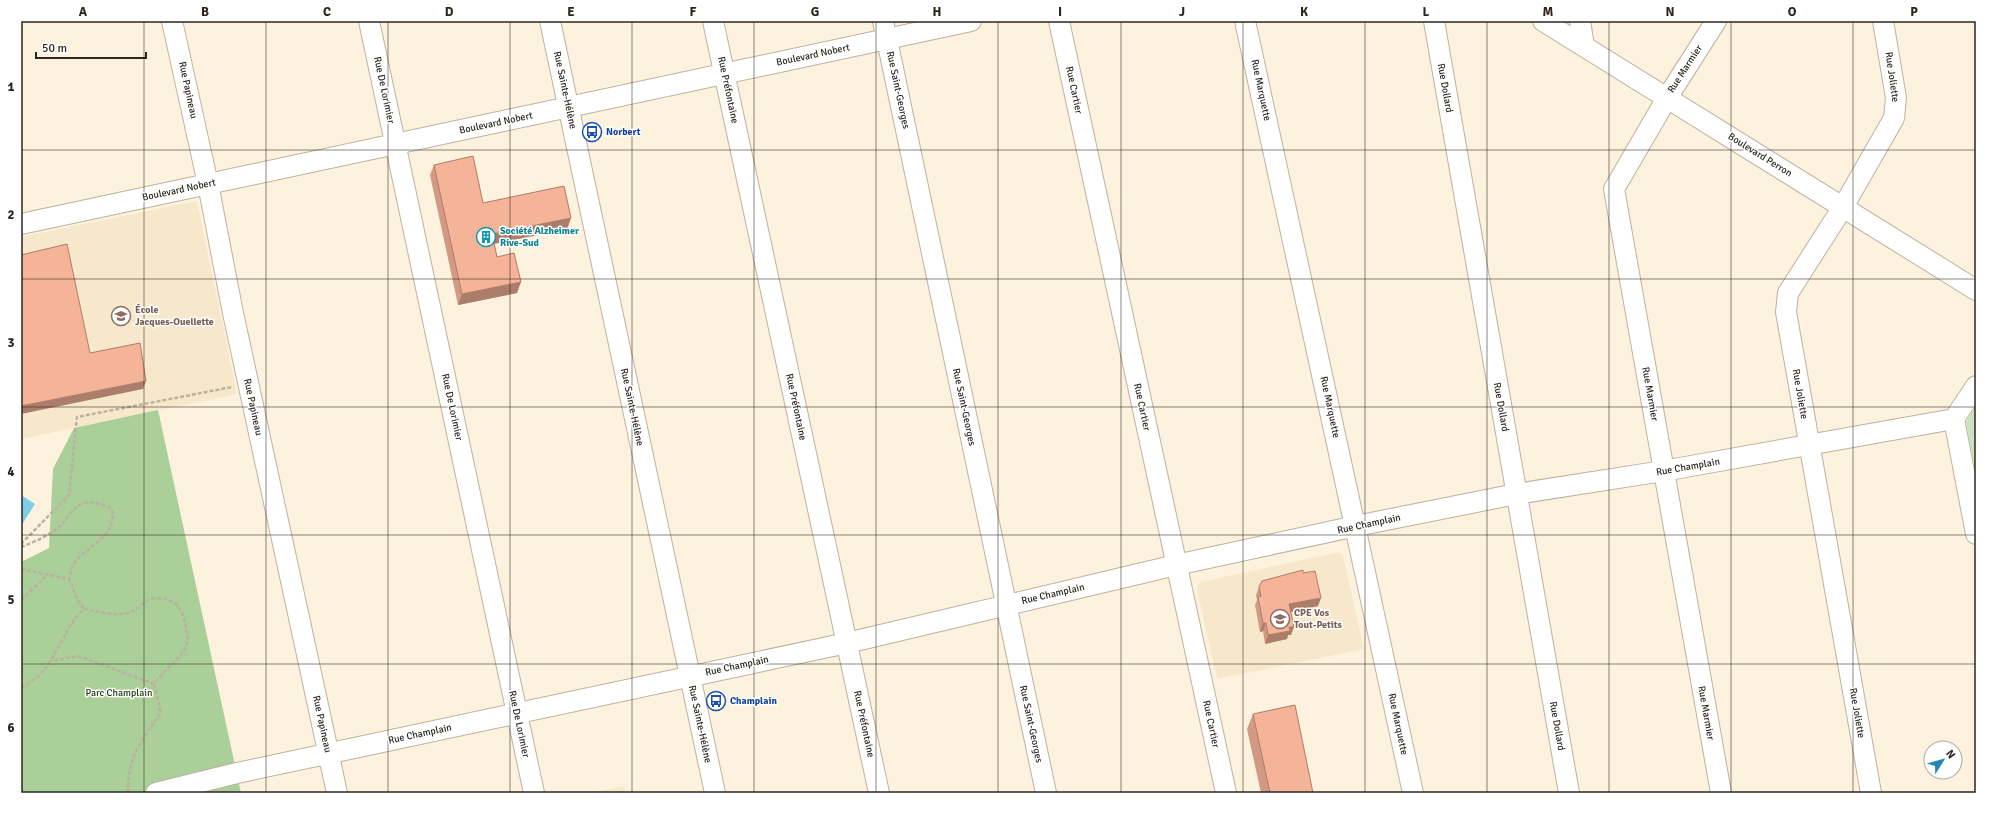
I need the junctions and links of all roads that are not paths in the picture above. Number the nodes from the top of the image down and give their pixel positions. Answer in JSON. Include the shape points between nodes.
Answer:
{"nodes":[{"id":1,"x":172,"y":21,"type":"edge"},
{"id":2,"x":369,"y":21,"type":"edge"},
{"id":3,"x":550,"y":21,"type":"edge"},
{"id":4,"x":713,"y":21,"type":"edge"},
{"id":5,"x":971,"y":21,"type":"edge"},
{"id":6,"x":1059,"y":21,"type":"edge"},
{"id":7,"x":1245,"y":21,"type":"edge"},
{"id":8,"x":1434,"y":21,"type":"edge"},
{"id":9,"x":1543,"y":21,"type":"edge"},
{"id":10,"x":1580,"y":21,"type":"edge"},
{"id":11,"x":1716,"y":21,"type":"edge"},
{"id":12,"x":1883,"y":21,"type":"edge"},
{"id":13,"x":885,"y":30,"type":"edge"},
{"id":14,"x":1584,"y":46,"type":"junction"},
{"id":15,"x":724,"y":74,"type":"junction"},
{"id":16,"x":1667,"y":98,"type":"junction"},
{"id":17,"x":568,"y":107,"type":"junction"},
{"id":18,"x":396,"y":144,"type":"junction"},
{"id":19,"x":208,"y":184,"type":"junction"},
{"id":20,"x":1843,"y":207,"type":"junction"},
{"id":21,"x":21,"y":224,"type":"edge"},
{"id":22,"x":1976,"y":290,"type":"edge"},
{"id":23,"x":1976,"y":386,"type":"edge"},
{"id":24,"x":1954,"y":419,"type":"junction"},
{"id":25,"x":1809,"y":445,"type":"junction"},
{"id":26,"x":1664,"y":471,"type":"junction"},
{"id":27,"x":1516,"y":494,"type":"junction"},
{"id":28,"x":1356,"y":526,"type":"junction"},
{"id":29,"x":1976,"y":534,"type":"edge"},
{"id":30,"x":1176,"y":565,"type":"junction"},
{"id":31,"x":1006,"y":605,"type":"junction"},
{"id":32,"x":847,"y":643,"type":"junction"},
{"id":33,"x":690,"y":676,"type":"junction"},
{"id":34,"x":517,"y":713,"type":"junction"},
{"id":35,"x":329,"y":754,"type":"junction"},
{"id":36,"x":156,"y":793,"type":"edge"},
{"id":37,"x":337,"y":793,"type":"edge"},
{"id":38,"x":534,"y":793,"type":"edge"},
{"id":39,"x":714,"y":793,"type":"edge"},
{"id":40,"x":879,"y":793,"type":"edge"},
{"id":41,"x":1046,"y":793,"type":"edge"},
{"id":42,"x":1226,"y":793,"type":"edge"},
{"id":43,"x":1413,"y":793,"type":"edge"},
{"id":44,"x":1569,"y":793,"type":"edge"},
{"id":45,"x":1721,"y":793,"type":"edge"},
{"id":46,"x":1871,"y":793,"type":"edge"}],
"edges":[{"from":1,"to":19,"type":"street","name":"Rue Papineau"},
{"from":2,"to":18,"type":"street","name":"Rue De Lorimier"},
{"from":3,"to":17,"type":"street","name":"Rue Sainte-Hélène"},
{"from":4,"to":15,"type":"street","name":"Rue Préfontaine"},
{"from":5,"to":13,"type":"street","name":"Boulevard Nobert"},
{"from":6,"to":30,"type":"street","name":"Rue Cartier"},
{"from":7,"to":28,"type":"street","name":"Rue Marquette"},
{"from":8,"to":27,"type":"street","name":"Rue Dollard"},
{"from":9,"to":14,"type":"street","name":"Boulevard Perron"},
{"from":10,"to":14,"type":"street"},
{"from":11,"to":16,"type":"street","name":"Rue Marmier"},
{"from":12,"to":20,"type":"street","name":"Rue Joliette","via":[[1896,98],[1894,118]]},
{"from":13,"to":15,"type":"street","name":"Boulevard Nobert"},
{"from":13,"to":31,"type":"street","name":"Rue Saint-Georges"},
{"from":14,"to":16,"type":"street","name":"Boulevard Perron"},
{"from":15,"to":17,"type":"street","name":"Boulevard Nobert"},
{"from":15,"to":32,"type":"street","name":"Rue Préfontaine"},
{"from":16,"to":20,"type":"street","name":"Boulevard Perron"},
{"from":16,"to":26,"type":"street","name":"Rue Marmier","via":[[1614,189]]},
{"from":17,"to":18,"type":"street","name":"Boulevard Nobert"},
{"from":17,"to":33,"type":"street","name":"Rue Sainte-Hélène"},
{"from":18,"to":19,"type":"street","name":"Boulevard Nobert"},
{"from":18,"to":34,"type":"street","name":"Rue De Lorimier"},
{"from":19,"to":21,"type":"street","name":"Boulevard Nobert"},
{"from":19,"to":35,"type":"street","name":"Rue Papineau","via":[[248,383]]},
{"from":20,"to":22,"type":"street","name":"Boulevard Perron"},
{"from":20,"to":25,"type":"street","name":"Rue Joliette","via":[[1792,287],[1786,302]]},
{"from":23,"to":24,"type":"street"},
{"from":24,"to":25,"type":"street","name":"Rue Champlain"},
{"from":24,"to":29,"type":"street"},
{"from":25,"to":26,"type":"street","name":"Rue Champlain"},
{"from":25,"to":46,"type":"street","name":"Rue Joliette"},
{"from":26,"to":27,"type":"street","name":"Rue Champlain"},
{"from":26,"to":45,"type":"street","name":"Rue Marmier"},
{"from":27,"to":28,"type":"street","name":"Rue Champlain"},
{"from":27,"to":44,"type":"street","name":"Rue Dollard"},
{"from":28,"to":30,"type":"street","name":"Rue Champlain"},
{"from":28,"to":43,"type":"street","name":"Rue Marquette"},
{"from":30,"to":31,"type":"street","name":"Rue Champlain"},
{"from":30,"to":42,"type":"street","name":"Rue Cartier"},
{"from":31,"to":32,"type":"street","name":"Rue Champlain"},
{"from":31,"to":41,"type":"street","name":"Rue Saint-Georges"},
{"from":32,"to":33,"type":"street","name":"Rue Champlain"},
{"from":32,"to":40,"type":"street","name":"Rue Préfontaine"},
{"from":33,"to":34,"type":"street","name":"Rue Champlain"},
{"from":33,"to":39,"type":"street","name":"Rue Sainte-Hélène"},
{"from":34,"to":35,"type":"street","name":"Rue Champlain"},
{"from":34,"to":38,"type":"street","name":"Rue De Lorimier"},
{"from":35,"to":36,"type":"street","name":"Rue Champlain"},
{"from":35,"to":37,"type":"street","name":"Rue Papineau"}]}
